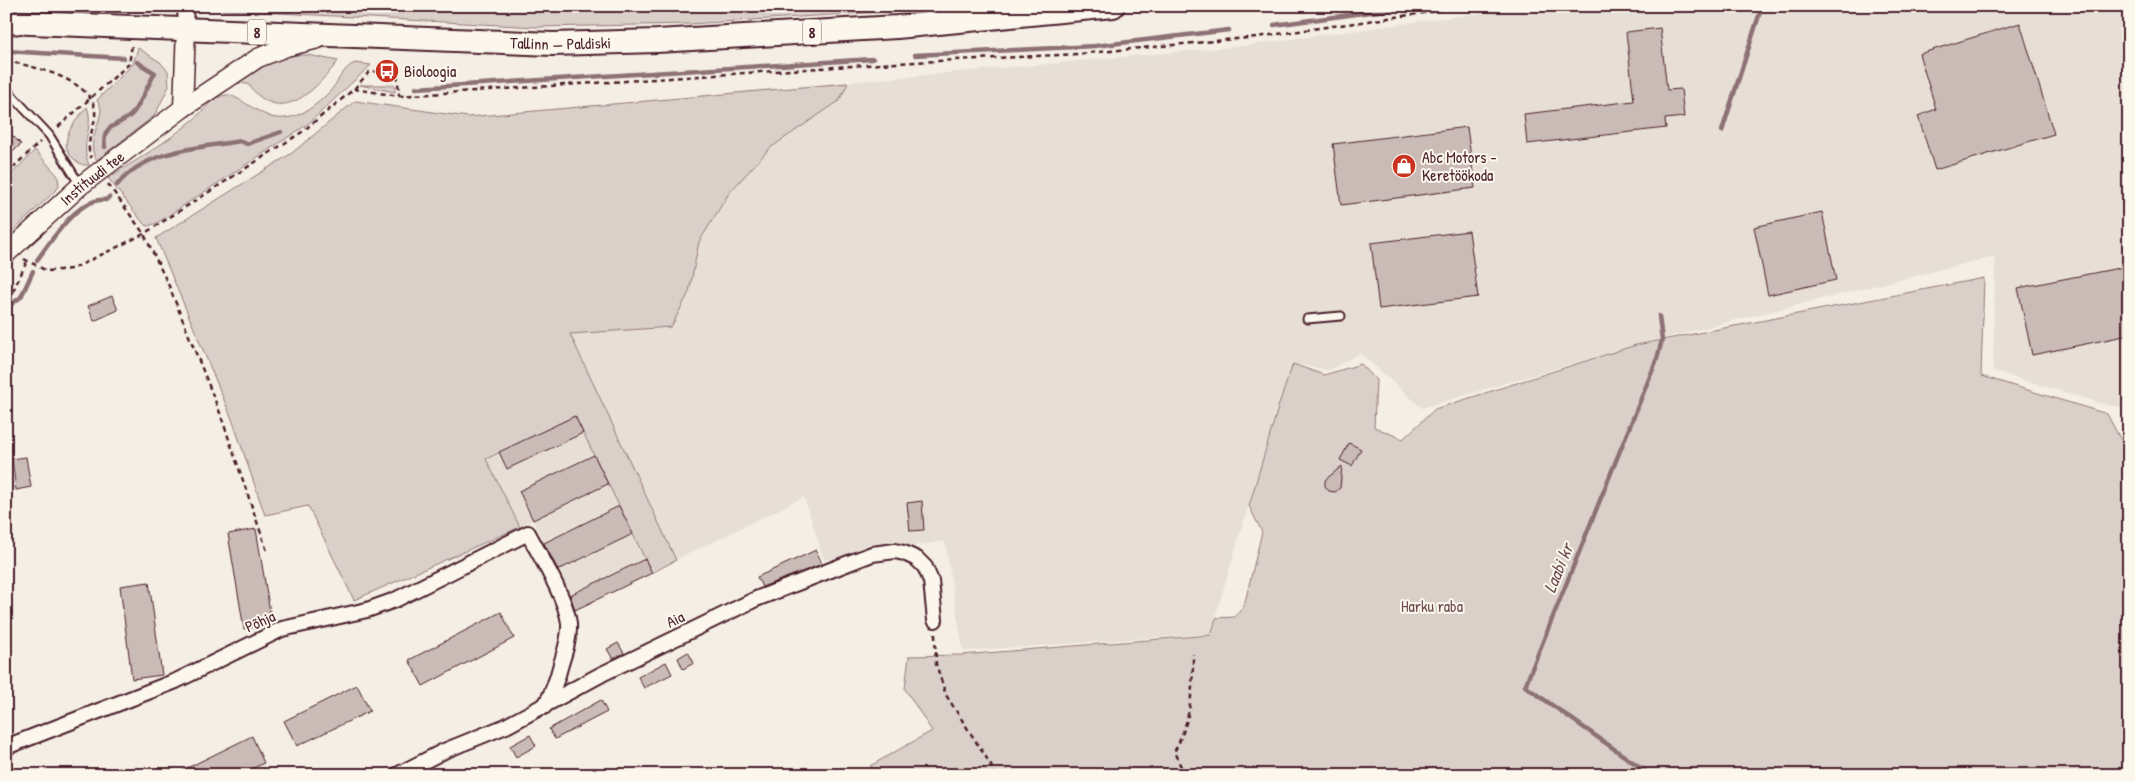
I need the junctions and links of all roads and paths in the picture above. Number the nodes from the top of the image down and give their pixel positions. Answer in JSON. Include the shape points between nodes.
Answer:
{"nodes":[{"id":1,"x":185,"y":6,"type":"edge"},
{"id":2,"x":1113,"y":6,"type":"edge"},
{"id":3,"x":1472,"y":6,"type":"edge"},
{"id":4,"x":6,"y":22,"type":"edge"},
{"id":5,"x":133,"y":27,"type":"junction"},
{"id":6,"x":186,"y":28,"type":"junction"},
{"id":7,"x":328,"y":36,"type":"junction"},
{"id":8,"x":6,"y":61,"type":"edge"},
{"id":9,"x":6,"y":89,"type":"edge"},
{"id":10,"x":354,"y":89,"type":"junction"},
{"id":11,"x":399,"y":96,"type":"junction"},
{"id":12,"x":90,"y":100,"type":"junction"},
{"id":13,"x":183,"y":108,"type":"junction"},
{"id":14,"x":49,"y":134,"type":"junction"},
{"id":15,"x":6,"y":174,"type":"edge"},
{"id":16,"x":80,"y":186,"type":"junction"},
{"id":17,"x":144,"y":234,"type":"junction"},
{"id":18,"x":6,"y":254,"type":"edge"},
{"id":19,"x":6,"y":297,"type":"edge"},
{"id":20,"x":1341,"y":316,"type":"dead end"},
{"id":21,"x":1308,"y":319,"type":"dead end"},
{"id":22,"x":267,"y":551,"type":"dead end"},
{"id":23,"x":935,"y":620,"type":"joint"},
{"id":24,"x":1193,"y":654,"type":"dead end"},
{"id":25,"x":544,"y":706,"type":"junction"},
{"id":26,"x":6,"y":747,"type":"edge"},
{"id":27,"x":397,"y":775,"type":"edge"},
{"id":28,"x":993,"y":775,"type":"edge"},
{"id":29,"x":1185,"y":775,"type":"edge"}],
"edges":[{"from":1,"to":6,"type":"street"},
{"from":2,"to":7,"type":"main road","name":"Tallinn — Paldiski","number":"8","via":[[897,27],[648,41],[553,44]]},
{"from":3,"to":11,"type":"path","via":[[1257,37],[1078,54]]},
{"from":4,"to":5,"type":"main road","name":"Tallinn — Paldiski","number":"8"},
{"from":5,"to":6,"type":"main road","name":"Tallinn — Paldiski","number":"8"},
{"from":5,"to":12,"type":"path","via":[[129,64]]},
{"from":6,"to":7,"type":"main road","name":"Tallinn — Paldiski","number":"8"},
{"from":6,"to":13,"type":"street"},
{"from":7,"to":13,"type":"street","name":"Instituudi tee","via":[[258,58]]},
{"from":8,"to":12,"type":"path","via":[[46,70],[74,84]]},
{"from":9,"to":14,"type":"lane"},
{"from":10,"to":11,"type":"path"},
{"from":10,"to":11,"type":"path","via":[[369,72],[398,71]]},
{"from":10,"to":17,"type":"path","via":[[302,132]]},
{"from":12,"to":14,"type":"path"},
{"from":13,"to":16,"type":"street","name":"Instituudi tee"},
{"from":14,"to":15,"type":"path"},
{"from":14,"to":16,"type":"lane"},
{"from":16,"to":18,"type":"street","name":"Instituudi tee"},
{"from":17,"to":19,"type":"path","via":[[72,269],[47,271],[27,261],[13,291]]},
{"from":17,"to":22,"type":"path","via":[[169,286],[216,404]]},
{"from":20,"to":21,"type":"lane"},
{"from":23,"to":25,"type":"street","name":"Aia","via":[[931,581],[925,567],[904,553],[883,551],[756,599]]},
{"from":23,"to":28,"type":"path","via":[[936,664],[946,695],[991,766]]},
{"from":24,"to":29,"type":"path","via":[[1191,702],[1184,732],[1174,752]]},
{"from":25,"to":26,"type":"street","name":"Põhja","via":[[557,679],[569,625],[562,602],[528,533],[395,600],[367,610],[282,629],[176,681]]},
{"from":25,"to":27,"type":"street","name":"Aia"}]}
